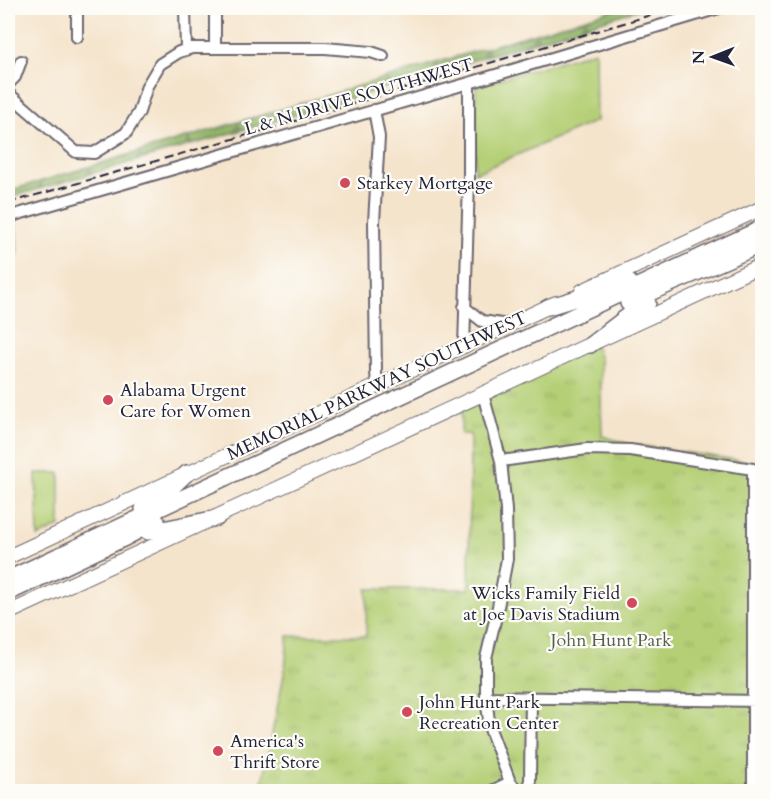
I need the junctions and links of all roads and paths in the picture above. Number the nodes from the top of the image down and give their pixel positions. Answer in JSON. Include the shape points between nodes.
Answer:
{"nodes":[{"id":1,"x":77,"y":8,"type":"edge"},
{"id":2,"x":185,"y":8,"type":"edge"},
{"id":3,"x":215,"y":8,"type":"edge"},
{"id":4,"x":719,"y":8,"type":"edge"},
{"id":5,"x":77,"y":37,"type":"dead end"},
{"id":6,"x":215,"y":48,"type":"junction"},
{"id":7,"x":186,"y":50,"type":"junction"},
{"id":8,"x":383,"y":56,"type":"dead end"},
{"id":9,"x":21,"y":61,"type":"dead end"},
{"id":10,"x":469,"y":83,"type":"junction"},
{"id":11,"x":8,"y":84,"type":"edge"},
{"id":12,"x":8,"y":93,"type":"edge"},
{"id":13,"x":374,"y":110,"type":"junction"},
{"id":14,"x":762,"y":208,"type":"edge"},
{"id":15,"x":8,"y":217,"type":"edge"},
{"id":16,"x":762,"y":228,"type":"edge"},
{"id":17,"x":762,"y":244,"type":"edge"},
{"id":18,"x":762,"y":265,"type":"edge"},
{"id":19,"x":694,"y":276,"type":"junction"},
{"id":20,"x":659,"y":277,"type":"junction"},
{"id":21,"x":464,"y":307,"type":"junction"},
{"id":22,"x":548,"y":307,"type":"junction"},
{"id":23,"x":508,"y":325,"type":"junction"},
{"id":24,"x":590,"y":345,"type":"junction"},
{"id":25,"x":464,"y":346,"type":"junction"},
{"id":26,"x":377,"y":386,"type":"junction"},
{"id":27,"x":483,"y":394,"type":"junction"},
{"id":28,"x":501,"y":461,"type":"junction"},
{"id":29,"x":758,"y":470,"type":"edge"},
{"id":30,"x":188,"y":473,"type":"junction"},
{"id":31,"x":217,"y":518,"type":"junction"},
{"id":32,"x":102,"y":537,"type":"junction"},
{"id":33,"x":125,"y":538,"type":"junction"},
{"id":34,"x":8,"y":558,"type":"edge"},
{"id":35,"x":8,"y":579,"type":"edge"},
{"id":36,"x":8,"y":593,"type":"edge"},
{"id":37,"x":8,"y":613,"type":"edge"},
{"id":38,"x":486,"y":698,"type":"junction"},
{"id":39,"x":531,"y":698,"type":"junction"},
{"id":40,"x":757,"y":701,"type":"edge"},
{"id":41,"x":510,"y":782,"type":"junction"},
{"id":42,"x":490,"y":792,"type":"edge"},
{"id":43,"x":519,"y":792,"type":"edge"},
{"id":44,"x":525,"y":792,"type":"edge"},
{"id":45,"x":753,"y":792,"type":"edge"}],
"edges":[{"from":1,"to":5,"type":"street"},
{"from":2,"to":7,"type":"street"},
{"from":3,"to":6,"type":"street"},
{"from":4,"to":10,"type":"street","name":"L & N DRIVE SOUTHWEST"},
{"from":6,"to":7,"type":"street"},
{"from":6,"to":8,"type":"street","via":[[325,48]]},
{"from":7,"to":12,"type":"street","via":[[160,64],[126,133],[94,153],[76,152]]},
{"from":9,"to":11,"type":"street"},
{"from":10,"to":13,"type":"street","name":"L & N DRIVE SOUTHWEST"},
{"from":10,"to":21,"type":"street"},
{"from":13,"to":15,"type":"street","name":"L & N DRIVE SOUTHWEST"},
{"from":13,"to":26,"type":"street","via":[[379,137],[374,222]]},
{"from":14,"to":22,"type":"main road"},
{"from":16,"to":20,"type":"highway","name":"MEMORIAL PARKWAY SOUTHWEST"},
{"from":17,"to":19,"type":"highway","name":"MEMORIAL PARKWAY SOUTHWEST"},
{"from":18,"to":24,"type":"main road"},
{"from":19,"to":24,"type":"highway","via":[[633,312]]},
{"from":19,"to":33,"type":"highway","name":"MEMORIAL PARKWAY SOUTHWEST","via":[[602,314]]},
{"from":20,"to":22,"type":"highway"},
{"from":20,"to":32,"type":"highway","name":"MEMORIAL PARKWAY SOUTHWEST"},
{"from":21,"to":23,"type":"street","via":[[482,321]]},
{"from":21,"to":25,"type":"street"},
{"from":22,"to":23,"type":"main road"},
{"from":23,"to":25,"type":"main road"},
{"from":24,"to":27,"type":"main road"},
{"from":25,"to":26,"type":"main road"},
{"from":26,"to":30,"type":"main road"},
{"from":27,"to":28,"type":"street"},
{"from":27,"to":31,"type":"main road"},
{"from":28,"to":29,"type":"street","via":[[587,448],[630,450]]},
{"from":28,"to":38,"type":"street","via":[[507,559],[486,658]]},
{"from":29,"to":40,"type":"street"},
{"from":30,"to":32,"type":"highway","via":[[165,494]]},
{"from":30,"to":34,"type":"main road"},
{"from":31,"to":33,"type":"highway"},
{"from":31,"to":37,"type":"main road"},
{"from":32,"to":35,"type":"highway","name":"MEMORIAL PARKWAY SOUTHWEST"},
{"from":33,"to":36,"type":"highway","name":"MEMORIAL PARKWAY SOUTHWEST"},
{"from":38,"to":39,"type":"street"},
{"from":38,"to":41,"type":"street","via":[[490,729]]},
{"from":39,"to":40,"type":"street"},
{"from":39,"to":44,"type":"street","via":[[530,781]]},
{"from":40,"to":45,"type":"street"},
{"from":41,"to":42,"type":"street"},
{"from":41,"to":43,"type":"street"}]}
